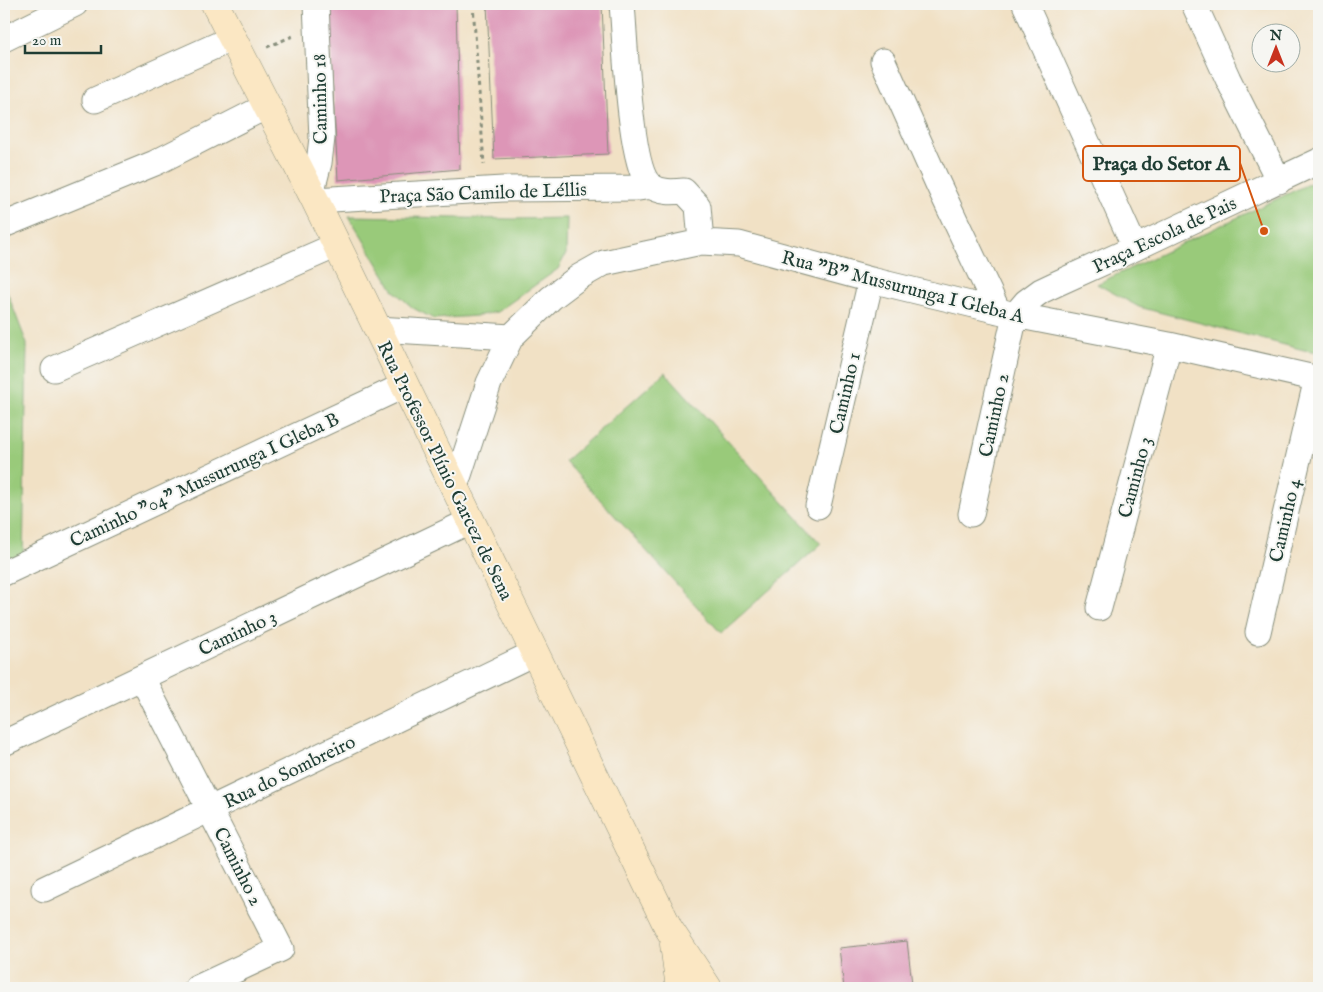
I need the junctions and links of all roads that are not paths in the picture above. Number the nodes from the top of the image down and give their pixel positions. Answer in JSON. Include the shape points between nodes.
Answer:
{"nodes":[{"id":1,"x":76,"y":4,"type":"edge"},
{"id":2,"x":215,"y":4,"type":"edge"},
{"id":3,"x":622,"y":4,"type":"edge"},
{"id":4,"x":1025,"y":4,"type":"edge"},
{"id":5,"x":1194,"y":4,"type":"edge"},
{"id":6,"x":316,"y":15,"type":"edge"},
{"id":7,"x":4,"y":39,"type":"edge"},
{"id":8,"x":238,"y":48,"type":"junction"},
{"id":9,"x":883,"y":61,"type":"dead end"},
{"id":10,"x":95,"y":100,"type":"dead end"},
{"id":11,"x":267,"y":106,"type":"junction"},
{"id":12,"x":1319,"y":161,"type":"edge"},
{"id":13,"x":1279,"y":181,"type":"junction"},
{"id":14,"x":652,"y":186,"type":"junction"},
{"id":15,"x":313,"y":197,"type":"junction"},
{"id":16,"x":6,"y":224,"type":"dead end"},
{"id":17,"x":701,"y":242,"type":"junction"},
{"id":18,"x":337,"y":245,"type":"junction"},
{"id":19,"x":1136,"y":248,"type":"junction"},
{"id":20,"x":871,"y":280,"type":"junction"},
{"id":21,"x":1006,"y":313,"type":"junction"},
{"id":22,"x":377,"y":328,"type":"junction"},
{"id":23,"x":511,"y":337,"type":"junction"},
{"id":24,"x":1169,"y":345,"type":"junction"},
{"id":25,"x":54,"y":370,"type":"dead end"},
{"id":26,"x":1318,"y":378,"type":"edge"},
{"id":27,"x":404,"y":385,"type":"junction"},
{"id":28,"x":455,"y":487,"type":"junction"},
{"id":29,"x":818,"y":506,"type":"dead end"},
{"id":30,"x":971,"y":514,"type":"dead end"},
{"id":31,"x":470,"y":521,"type":"junction"},
{"id":32,"x":4,"y":573,"type":"edge"},
{"id":33,"x":1099,"y":608,"type":"dead end"},
{"id":34,"x":1258,"y":632,"type":"dead end"},
{"id":35,"x":534,"y":653,"type":"junction"},
{"id":36,"x":142,"y":678,"type":"junction"},
{"id":37,"x":4,"y":743,"type":"edge"},
{"id":38,"x":210,"y":809,"type":"junction"},
{"id":39,"x":44,"y":889,"type":"dead end"},
{"id":40,"x":674,"y":937,"type":"junction"},
{"id":41,"x":197,"y":988,"type":"edge"},
{"id":42,"x":680,"y":988,"type":"edge"},
{"id":43,"x":708,"y":988,"type":"edge"}],
"edges":[{"from":1,"to":7,"type":"street"},
{"from":2,"to":8,"type":"main road","name":"Rua Professor Plínio Garcez de Sena"},
{"from":3,"to":14,"type":"street","via":[[636,148],[646,181]]},
{"from":4,"to":19,"type":"street"},
{"from":5,"to":13,"type":"street"},
{"from":6,"to":15,"type":"street","name":"Caminho 18","via":[[322,138]]},
{"from":8,"to":10,"type":"street"},
{"from":8,"to":11,"type":"main road","name":"Rua Professor Plínio Garcez de Sena"},
{"from":9,"to":21,"type":"street","via":[[938,184]]},
{"from":11,"to":15,"type":"main road","name":"Rua Professor Plínio Garcez de Sena"},
{"from":11,"to":16,"type":"street","via":[[154,163]]},
{"from":12,"to":13,"type":"street","name":"Praça Escola de Pais"},
{"from":13,"to":19,"type":"street","name":"Praça Escola de Pais"},
{"from":14,"to":15,"type":"street","name":"Praça São Camilo de Léllis"},
{"from":14,"to":17,"type":"street","name":"Praça São Camilo de Léllis","via":[[666,192],[684,191],[698,206]]},
{"from":15,"to":18,"type":"main road","name":"Rua Professor Plínio Garcez de Sena"},
{"from":17,"to":20,"type":"street","name":"Rua \"B\" Mussurunga I Gleba A","via":[[738,244]]},
{"from":17,"to":23,"type":"street","name":"Rua \"B\" Mussurunga I Gleba A","via":[[604,263],[551,298]]},
{"from":18,"to":22,"type":"main road","name":"Rua Professor Plínio Garcez de Sena"},
{"from":18,"to":25,"type":"street"},
{"from":19,"to":21,"type":"street","name":"Praça Escola de Pais","via":[[1041,291]]},
{"from":20,"to":21,"type":"street","name":"Rua \"B\" Mussurunga I Gleba A"},
{"from":20,"to":29,"type":"street","name":"Caminho 1"},
{"from":21,"to":24,"type":"street","name":"Rua \"B\" Mussurunga I Gleba A"},
{"from":21,"to":30,"type":"street","name":"Caminho 2"},
{"from":22,"to":23,"type":"street"},
{"from":22,"to":27,"type":"main road","name":"Rua Professor Plínio Garcez de Sena"},
{"from":23,"to":28,"type":"street","name":"Rua \"B\" Mussurunga I Gleba A","via":[[489,382]]},
{"from":24,"to":26,"type":"street","name":"Rua \"B\" Mussurunga I Gleba A"},
{"from":24,"to":33,"type":"street","name":"Caminho 3"},
{"from":26,"to":34,"type":"street","name":"Caminho 4"},
{"from":27,"to":28,"type":"main road","name":"Rua Professor Plínio Garcez de Sena"},
{"from":27,"to":32,"type":"street","name":"Caminho \"04\" Mussurunga I Gleba B"},
{"from":28,"to":31,"type":"main road","name":"Rua Professor Plínio Garcez de Sena"},
{"from":31,"to":35,"type":"main road","name":"Rua Professor Plínio Garcez de Sena"},
{"from":31,"to":36,"type":"street","name":"Caminho 3"},
{"from":35,"to":38,"type":"street","name":"Rua do Sombreiro"},
{"from":35,"to":40,"type":"main road","name":"Rua Professor Plínio Garcez de Sena"},
{"from":36,"to":37,"type":"street","name":"Caminho 3"},
{"from":36,"to":38,"type":"street","name":"Caminho 2"},
{"from":38,"to":39,"type":"street","name":"Rua do Sombreiro"},
{"from":38,"to":41,"type":"street","name":"Caminho 2","via":[[281,949]]},
{"from":40,"to":42,"type":"main road","name":"Rua Professor Plínio Garcez de Sena"},
{"from":40,"to":43,"type":"main road","name":"Rua Professor Plínio Garcez de Sena"}]}
